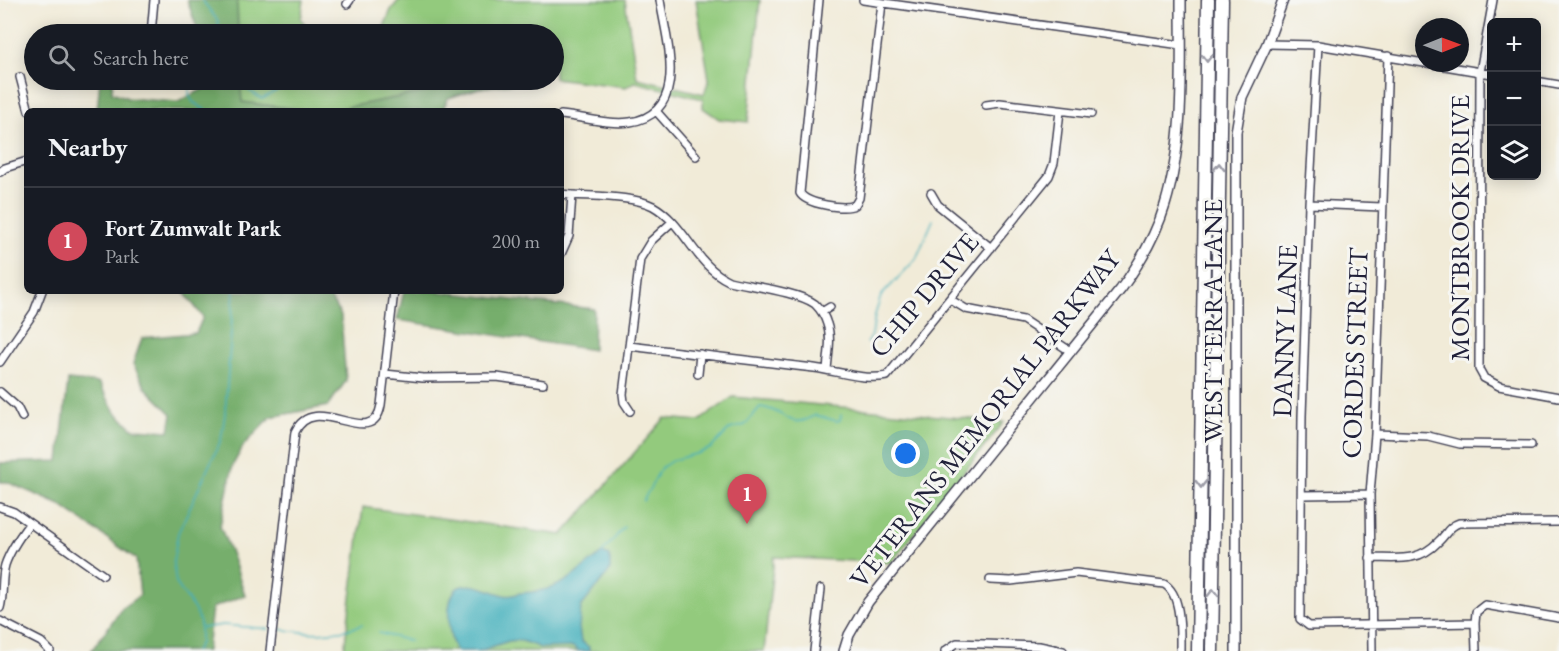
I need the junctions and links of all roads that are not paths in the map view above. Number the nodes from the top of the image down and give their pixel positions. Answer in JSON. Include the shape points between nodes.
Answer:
{"nodes":[{"id":1,"x":154,"y":0,"type":"edge"},
{"id":2,"x":660,"y":0,"type":"edge"},
{"id":3,"x":819,"y":0,"type":"edge"},
{"id":4,"x":863,"y":0,"type":"edge"},
{"id":5,"x":1181,"y":0,"type":"edge"},
{"id":6,"x":1208,"y":0,"type":"edge"},
{"id":7,"x":1222,"y":0,"type":"edge"},
{"id":8,"x":1283,"y":0,"type":"edge"},
{"id":9,"x":1493,"y":0,"type":"edge"},
{"id":10,"x":882,"y":3,"type":"junction"},
{"id":11,"x":152,"y":24,"type":"edge"},
{"id":12,"x":1267,"y":44,"type":"junction"},
{"id":13,"x":1181,"y":45,"type":"junction"},
{"id":14,"x":1318,"y":45,"type":"junction"},
{"id":15,"x":1388,"y":56,"type":"junction"},
{"id":16,"x":1415,"y":61,"type":"edge"},
{"id":17,"x":1469,"y":70,"type":"edge"},
{"id":18,"x":1480,"y":72,"type":"junction"},
{"id":19,"x":1487,"y":73,"type":"edge"},
{"id":20,"x":20,"y":77,"type":"dead end"},
{"id":21,"x":1541,"y":82,"type":"edge"},
{"id":22,"x":1559,"y":85,"type":"edge"},
{"id":23,"x":986,"y":105,"type":"dead end"},
{"id":24,"x":28,"y":108,"type":"edge"},
{"id":25,"x":656,"y":111,"type":"junction"},
{"id":26,"x":1060,"y":111,"type":"junction"},
{"id":27,"x":1091,"y":114,"type":"dead end"},
{"id":28,"x":564,"y":115,"type":"edge"},
{"id":29,"x":696,"y":156,"type":"dead end"},
{"id":30,"x":24,"y":162,"type":"edge"},
{"id":31,"x":0,"y":172,"type":"edge"},
{"id":32,"x":932,"y":193,"type":"dead end"},
{"id":33,"x":564,"y":194,"type":"edge"},
{"id":34,"x":572,"y":195,"type":"junction"},
{"id":35,"x":1310,"y":204,"type":"junction"},
{"id":36,"x":1382,"y":207,"type":"junction"},
{"id":37,"x":672,"y":222,"type":"junction"},
{"id":38,"x":564,"y":248,"type":"edge"},
{"id":39,"x":991,"y":248,"type":"junction"},
{"id":40,"x":41,"y":294,"type":"edge"},
{"id":41,"x":394,"y":294,"type":"edge"},
{"id":42,"x":951,"y":300,"type":"junction"},
{"id":43,"x":830,"y":306,"type":"dead end"},
{"id":44,"x":822,"y":312,"type":"junction"},
{"id":45,"x":629,"y":346,"type":"junction"},
{"id":46,"x":1070,"y":351,"type":"junction"},
{"id":47,"x":700,"y":354,"type":"junction"},
{"id":48,"x":0,"y":362,"type":"edge"},
{"id":49,"x":827,"y":370,"type":"junction"},
{"id":50,"x":385,"y":374,"type":"junction"},
{"id":51,"x":698,"y":374,"type":"dead end"},
{"id":52,"x":543,"y":384,"type":"dead end"},
{"id":53,"x":0,"y":392,"type":"edge"},
{"id":54,"x":1559,"y":397,"type":"edge"},
{"id":55,"x":630,"y":411,"type":"dead end"},
{"id":56,"x":22,"y":417,"type":"dead end"},
{"id":57,"x":1375,"y":434,"type":"junction"},
{"id":58,"x":1531,"y":445,"type":"dead end"},
{"id":59,"x":1370,"y":494,"type":"junction"},
{"id":60,"x":1303,"y":495,"type":"junction"},
{"id":61,"x":0,"y":507,"type":"edge"},
{"id":62,"x":1559,"y":522,"type":"edge"},
{"id":63,"x":29,"y":524,"type":"junction"},
{"id":64,"x":1370,"y":558,"type":"junction"},
{"id":65,"x":103,"y":575,"type":"dead end"},
{"id":66,"x":990,"y":580,"type":"dead end"},
{"id":67,"x":821,"y":589,"type":"dead end"},
{"id":68,"x":0,"y":608,"type":"edge"},
{"id":69,"x":1559,"y":618,"type":"edge"},
{"id":70,"x":0,"y":621,"type":"edge"},
{"id":71,"x":1475,"y":623,"type":"junction"},
{"id":72,"x":1371,"y":625,"type":"junction"},
{"id":73,"x":50,"y":651,"type":"edge"},
{"id":74,"x":270,"y":651,"type":"edge"},
{"id":75,"x":814,"y":651,"type":"edge"},
{"id":76,"x":844,"y":651,"type":"edge"},
{"id":77,"x":945,"y":651,"type":"edge"},
{"id":78,"x":1063,"y":651,"type":"edge"},
{"id":79,"x":1180,"y":651,"type":"edge"},
{"id":80,"x":1198,"y":651,"type":"edge"},
{"id":81,"x":1212,"y":651,"type":"edge"},
{"id":82,"x":1236,"y":651,"type":"edge"},
{"id":83,"x":1372,"y":651,"type":"edge"},
{"id":84,"x":1476,"y":651,"type":"edge"}],
"edges":[{"from":1,"to":11,"type":"street"},
{"from":2,"to":25,"type":"street","via":[[671,79],[665,99]]},
{"from":3,"to":10,"type":"street","via":[[801,196],[843,208],[855,205],[859,198]]},
{"from":4,"to":10,"type":"street"},
{"from":5,"to":13,"type":"street","name":"VETERANS MEMORIAL PARKWAY"},
{"from":6,"to":80,"type":"highway","one_way":true},
{"from":81,"to":7,"type":"highway","one_way":true},
{"from":8,"to":12,"type":"street","name":"WEST TERRA LANE"},
{"from":9,"to":18,"type":"street","name":"MONTBROOK DRIVE"},
{"from":10,"to":13,"type":"street"},
{"from":12,"to":14,"type":"street"},
{"from":12,"to":82,"type":"street","name":"WEST TERRA LANE","via":[[1242,97],[1236,132]]},
{"from":13,"to":46,"type":"street","name":"VETERANS MEMORIAL PARKWAY","via":[[1176,151],[1165,207],[1124,284]]},
{"from":14,"to":15,"type":"street"},
{"from":14,"to":35,"type":"street","name":"DANNY LANE"},
{"from":15,"to":16,"type":"street"},
{"from":15,"to":36,"type":"street","name":"CORDES STREET"},
{"from":17,"to":18,"type":"street"},
{"from":18,"to":19,"type":"street"},
{"from":18,"to":54,"type":"street","name":"MONTBROOK DRIVE","via":[[1479,369],[1484,378],[1499,386]]},
{"from":20,"to":24,"type":"street"},
{"from":21,"to":22,"type":"street"},
{"from":23,"to":26,"type":"street","via":[[1000,103]]},
{"from":25,"to":28,"type":"street","via":[[631,122]]},
{"from":25,"to":29,"type":"street"},
{"from":26,"to":27,"type":"street"},
{"from":26,"to":39,"type":"street","name":"CHIP DRIVE","via":[[1049,176]]},
{"from":30,"to":31,"type":"street"},
{"from":32,"to":39,"type":"street","via":[[938,205]]},
{"from":33,"to":34,"type":"street"},
{"from":34,"to":37,"type":"street","via":[[644,203]]},
{"from":34,"to":38,"type":"street","via":[[570,236]]},
{"from":35,"to":36,"type":"street"},
{"from":35,"to":60,"type":"street","name":"DANNY LANE"},
{"from":36,"to":57,"type":"street","name":"CORDES STREET"},
{"from":37,"to":44,"type":"street","via":[[719,276],[802,298]]},
{"from":37,"to":45,"type":"street","via":[[651,241],[640,259]]},
{"from":39,"to":42,"type":"street","name":"CHIP DRIVE"},
{"from":40,"to":48,"type":"street","via":[[34,312]]},
{"from":41,"to":50,"type":"street"},
{"from":42,"to":46,"type":"street","via":[[966,309],[1023,320]]},
{"from":42,"to":49,"type":"street","name":"CHIP DRIVE","via":[[887,376],[861,377]]},
{"from":43,"to":44,"type":"street"},
{"from":44,"to":49,"type":"street","via":[[830,335]]},
{"from":45,"to":47,"type":"street","name":"CHIP DRIVE"},
{"from":45,"to":55,"type":"street","via":[[623,394]]},
{"from":46,"to":76,"type":"street","name":"VETERANS MEMORIAL PARKWAY","via":[[868,602]]},
{"from":47,"to":49,"type":"street","name":"CHIP DRIVE"},
{"from":47,"to":51,"type":"street"},
{"from":50,"to":52,"type":"street","via":[[497,377]]},
{"from":50,"to":74,"type":"street","via":[[380,412],[375,420],[358,424],[308,417],[295,432]]},
{"from":53,"to":56,"type":"street","via":[[17,406]]},
{"from":57,"to":58,"type":"street","via":[[1428,436],[1460,444]]},
{"from":57,"to":59,"type":"street","name":"CORDES STREET"},
{"from":59,"to":60,"type":"street"},
{"from":59,"to":64,"type":"street","name":"CORDES STREET"},
{"from":60,"to":72,"type":"street","name":"DANNY LANE","via":[[1300,618],[1309,626]]},
{"from":61,"to":63,"type":"street"},
{"from":62,"to":64,"type":"street","via":[[1459,523],[1449,528],[1426,553],[1414,558]]},
{"from":63,"to":65,"type":"street"},
{"from":63,"to":68,"type":"street","via":[[5,566]]},
{"from":64,"to":72,"type":"street","name":"CORDES STREET"},
{"from":66,"to":79,"type":"street","via":[[1076,573],[1164,584],[1174,593],[1177,603]]},
{"from":67,"to":75,"type":"street"},
{"from":69,"to":71,"type":"street","via":[[1485,605],[1476,612]]},
{"from":70,"to":73,"type":"street","via":[[41,642]]},
{"from":71,"to":72,"type":"street"},
{"from":71,"to":84,"type":"street"},
{"from":72,"to":83,"type":"street","name":"CORDES STREET"},
{"from":77,"to":78,"type":"street","via":[[957,643],[1038,646]]}]}
